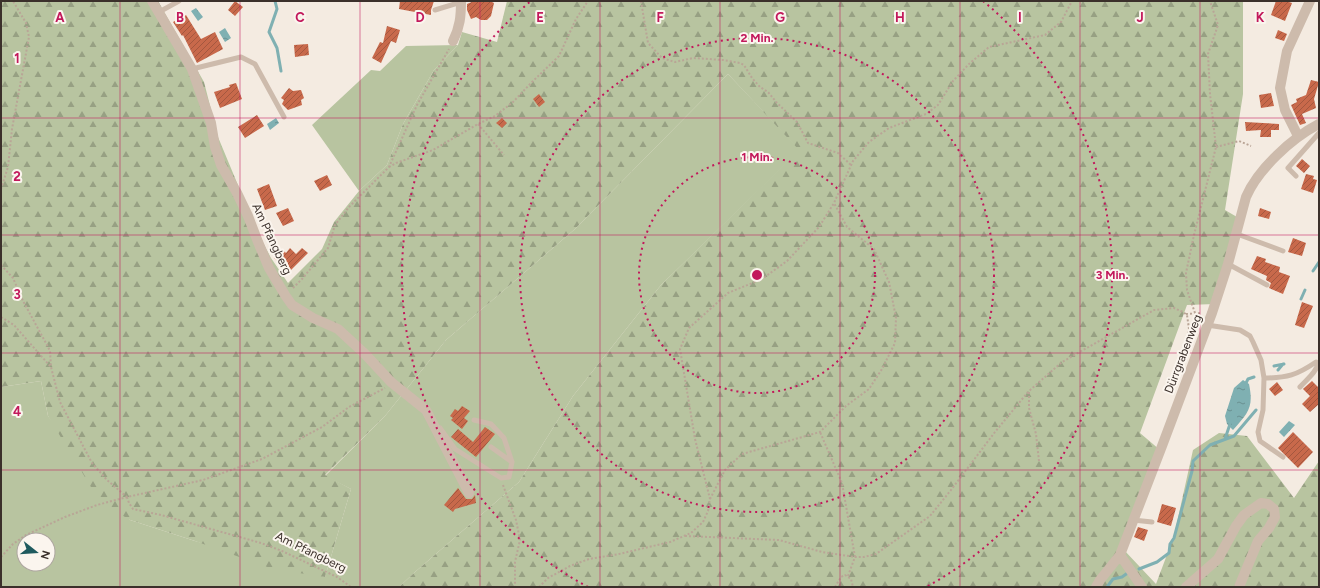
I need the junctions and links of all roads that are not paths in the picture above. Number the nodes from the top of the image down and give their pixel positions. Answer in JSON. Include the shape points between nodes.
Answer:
{"nodes":[{"id":1,"x":152,"y":1,"type":"edge"},
{"id":2,"x":179,"y":1,"type":"edge"},
{"id":3,"x":461,"y":1,"type":"edge"},
{"id":4,"x":1310,"y":1,"type":"edge"},
{"id":5,"x":435,"y":10,"type":"dead end"},
{"id":6,"x":158,"y":13,"type":"junction"},
{"id":7,"x":453,"y":41,"type":"road end"},
{"id":8,"x":192,"y":69,"type":"junction"},
{"id":9,"x":284,"y":118,"type":"dead end"},
{"id":10,"x":1319,"y":124,"type":"edge"},
{"id":11,"x":1319,"y":133,"type":"edge"},
{"id":12,"x":1298,"y":136,"type":"junction"},
{"id":13,"x":1296,"y":176,"type":"dead end"},
{"id":14,"x":1237,"y":234,"type":"junction"},
{"id":15,"x":1283,"y":251,"type":"dead end"},
{"id":16,"x":1228,"y":264,"type":"junction"},
{"id":17,"x":1267,"y":285,"type":"dead end"},
{"id":18,"x":1207,"y":325,"type":"junction"},
{"id":19,"x":1264,"y":378,"type":"junction"},
{"id":20,"x":1300,"y":386,"type":"dead end"},
{"id":21,"x":426,"y":410,"type":"junction"},
{"id":22,"x":474,"y":420,"type":"dead end"},
{"id":23,"x":491,"y":447,"type":"dead end"},
{"id":24,"x":1283,"y":457,"type":"dead end"},
{"id":25,"x":512,"y":462,"type":"junction"},
{"id":26,"x":469,"y":493,"type":"dead end"},
{"id":27,"x":1133,"y":520,"type":"junction"},
{"id":28,"x":1152,"y":522,"type":"dead end"},
{"id":29,"x":1120,"y":555,"type":"junction"},
{"id":30,"x":1096,"y":587,"type":"edge"},
{"id":31,"x":1142,"y":587,"type":"edge"},
{"id":32,"x":1186,"y":587,"type":"edge"},
{"id":33,"x":1239,"y":587,"type":"edge"}],
"edges":[{"from":1,"to":6,"type":"street","name":"Am Pfangberg"},
{"from":2,"to":6,"type":"lane"},
{"from":3,"to":5,"type":"lane"},
{"from":3,"to":7,"type":"street","via":[[461,18]]},
{"from":4,"to":12,"type":"street","via":[[1287,51],[1280,88],[1285,110]]},
{"from":6,"to":8,"type":"street","name":"Am Pfangberg"},
{"from":8,"to":9,"type":"lane","via":[[241,57],[255,64]]},
{"from":8,"to":21,"type":"street","name":"Am Pfangberg","via":[[211,122],[221,165],[240,198],[269,268],[285,295],[292,305],[338,329],[391,382]]},
{"from":10,"to":12,"type":"street","name":"Dürrgrabenweg"},
{"from":11,"to":13,"type":"lane","via":[[1288,168]]},
{"from":12,"to":14,"type":"street","name":"Dürrgrabenweg","via":[[1269,163],[1250,187]]},
{"from":14,"to":15,"type":"lane"},
{"from":14,"to":16,"type":"street","name":"Dürrgrabenweg"},
{"from":16,"to":17,"type":"lane"},
{"from":16,"to":18,"type":"street","name":"Dürrgrabenweg"},
{"from":18,"to":19,"type":"lane","via":[[1240,330],[1250,336],[1261,360]]},
{"from":18,"to":27,"type":"street","name":"Dürrgrabenweg"},
{"from":19,"to":20,"type":"lane","via":[[1288,377],[1318,363]]},
{"from":19,"to":24,"type":"lane","via":[[1263,410],[1258,432],[1260,441]]},
{"from":21,"to":25,"type":"lane","via":[[455,448],[501,478],[510,477]]},
{"from":21,"to":26,"type":"street","name":"Am Pfangberg"},
{"from":22,"to":25,"type":"lane","via":[[491,424],[504,438]]},
{"from":23,"to":25,"type":"lane"},
{"from":27,"to":28,"type":"lane"},
{"from":27,"to":29,"type":"street","name":"Dürrgrabenweg"},
{"from":29,"to":30,"type":"street","name":"Dürrgrabenweg"},
{"from":29,"to":31,"type":"street"},
{"from":32,"to":33,"type":"street","via":[[1218,558],[1244,515],[1261,503],[1268,504],[1274,509],[1275,517],[1258,540]]}]}
